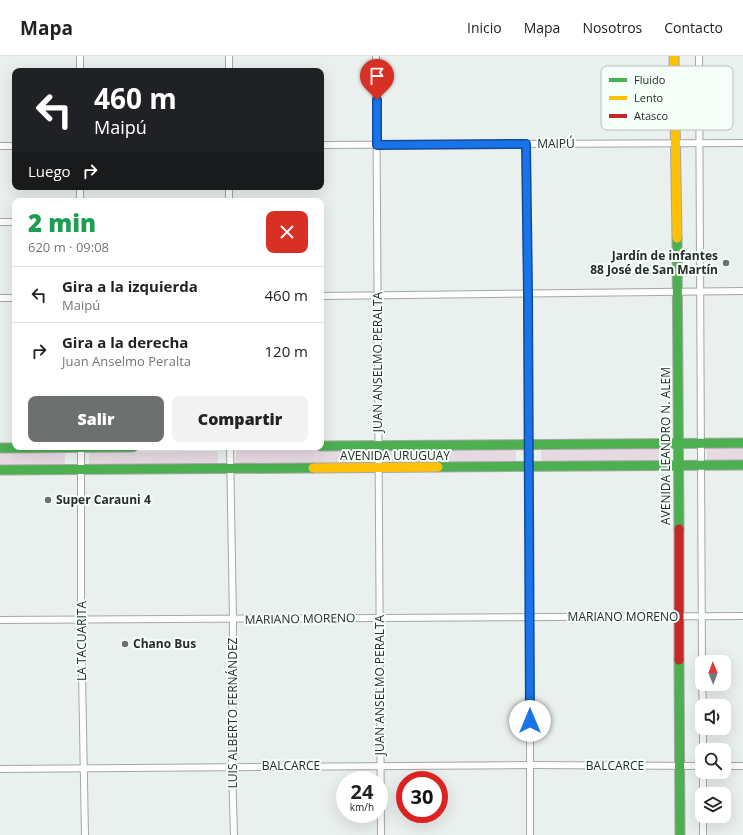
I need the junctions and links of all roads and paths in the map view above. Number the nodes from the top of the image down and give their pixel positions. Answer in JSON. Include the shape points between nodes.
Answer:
{"nodes":[{"id":1,"x":80,"y":56,"type":"edge"},
{"id":2,"x":229,"y":56,"type":"edge"},
{"id":3,"x":376,"y":56,"type":"edge"},
{"id":4,"x":674,"y":56,"type":"edge"},
{"id":5,"x":674,"y":66,"type":"edge"},
{"id":6,"x":80,"y":68,"type":"edge"},
{"id":7,"x":229,"y":68,"type":"edge"},
{"id":8,"x":676,"y":130,"type":"edge"},
{"id":9,"x":699,"y":130,"type":"edge"},
{"id":10,"x":699,"y":143,"type":"junction"},
{"id":11,"x":743,"y":143,"type":"edge"},
{"id":12,"x":526,"y":144,"type":"junction"},
{"id":13,"x":676,"y":144,"type":"junction"},
{"id":14,"x":324,"y":145,"type":"edge"},
{"id":15,"x":377,"y":145,"type":"junction"},
{"id":16,"x":0,"y":146,"type":"edge"},
{"id":17,"x":12,"y":146,"type":"edge"},
{"id":18,"x":0,"y":222,"type":"edge"},
{"id":19,"x":12,"y":222,"type":"edge"},
{"id":20,"x":678,"y":292,"type":"junction"},
{"id":21,"x":700,"y":292,"type":"junction"},
{"id":22,"x":743,"y":292,"type":"edge"},
{"id":23,"x":528,"y":293,"type":"junction"},
{"id":24,"x":378,"y":295,"type":"junction"},
{"id":25,"x":324,"y":296,"type":"edge"},
{"id":26,"x":0,"y":298,"type":"edge"},
{"id":27,"x":12,"y":298,"type":"edge"},
{"id":28,"x":701,"y":443,"type":"junction"},
{"id":29,"x":743,"y":443,"type":"edge"},
{"id":30,"x":528,"y":444,"type":"junction"},
{"id":31,"x":678,"y":444,"type":"junction"},
{"id":32,"x":324,"y":446,"type":"edge"},
{"id":33,"x":378,"y":446,"type":"junction"},
{"id":34,"x":0,"y":448,"type":"edge"},
{"id":35,"x":12,"y":448,"type":"edge"},
{"id":36,"x":81,"y":450,"type":"edge"},
{"id":37,"x":230,"y":450,"type":"edge"},
{"id":38,"x":678,"y":466,"type":"junction"},
{"id":39,"x":701,"y":466,"type":"junction"},
{"id":40,"x":743,"y":466,"type":"edge"},
{"id":41,"x":528,"y":467,"type":"junction"},
{"id":42,"x":378,"y":468,"type":"junction"},
{"id":43,"x":230,"y":469,"type":"junction"},
{"id":44,"x":0,"y":470,"type":"edge"},
{"id":45,"x":81,"y":470,"type":"junction"},
{"id":46,"x":680,"y":616,"type":"junction"},
{"id":47,"x":702,"y":616,"type":"junction"},
{"id":48,"x":743,"y":616,"type":"edge"},
{"id":49,"x":380,"y":618,"type":"junction"},
{"id":50,"x":530,"y":618,"type":"junction"},
{"id":51,"x":233,"y":619,"type":"junction"},
{"id":52,"x":0,"y":620,"type":"edge"},
{"id":53,"x":81,"y":620,"type":"junction"},
{"id":54,"x":702,"y":655,"type":"edge"},
{"id":55,"x":530,"y":765,"type":"junction"},
{"id":56,"x":380,"y":766,"type":"junction"},
{"id":57,"x":680,"y":766,"type":"junction"},
{"id":58,"x":695,"y":766,"type":"edge"},
{"id":59,"x":731,"y":766,"type":"edge"},
{"id":60,"x":743,"y":766,"type":"edge"},
{"id":61,"x":232,"y":767,"type":"junction"},
{"id":62,"x":83,"y":768,"type":"junction"},
{"id":63,"x":0,"y":769,"type":"edge"},
{"id":64,"x":703,"y":823,"type":"edge"},
{"id":65,"x":85,"y":835,"type":"edge"},
{"id":66,"x":234,"y":835,"type":"edge"},
{"id":67,"x":381,"y":835,"type":"edge"},
{"id":68,"x":530,"y":835,"type":"edge"},
{"id":69,"x":680,"y":835,"type":"edge"},
{"id":70,"x":703,"y":835,"type":"edge"}],
"edges":[{"from":1,"to":6,"type":"street"},
{"from":2,"to":7,"type":"street"},
{"from":3,"to":15,"type":"street","name":"JUAN ANSELMO PERALTA"},
{"from":4,"to":5,"type":"street","name":"AVENIDA LEANDRO N. ALEM"},
{"from":8,"to":13,"type":"street","name":"AVENIDA LEANDRO N. ALEM"},
{"from":9,"to":10,"type":"street"},
{"from":10,"to":11,"type":"street","name":"MAIPÚ"},
{"from":10,"to":13,"type":"street","name":"MAIPÚ"},
{"from":10,"to":21,"type":"street"},
{"from":12,"to":13,"type":"street","name":"MAIPÚ"},
{"from":12,"to":15,"type":"street","name":"MAIPÚ"},
{"from":12,"to":23,"type":"street"},
{"from":13,"to":20,"type":"street","name":"AVENIDA LEANDRO N. ALEM"},
{"from":14,"to":15,"type":"street","name":"MAIPÚ"},
{"from":15,"to":24,"type":"street","name":"JUAN ANSELMO PERALTA"},
{"from":16,"to":17,"type":"street"},
{"from":18,"to":19,"type":"street"},
{"from":20,"to":21,"type":"street"},
{"from":20,"to":23,"type":"street"},
{"from":20,"to":31,"type":"street","name":"AVENIDA LEANDRO N. ALEM"},
{"from":21,"to":22,"type":"street"},
{"from":21,"to":28,"type":"street"},
{"from":23,"to":24,"type":"street"},
{"from":23,"to":30,"type":"street"},
{"from":24,"to":25,"type":"street"},
{"from":24,"to":33,"type":"street","name":"JUAN ANSELMO PERALTA"},
{"from":26,"to":27,"type":"street"},
{"from":28,"to":29,"type":"street","name":"AVENIDA URUGUAY"},
{"from":28,"to":31,"type":"street","name":"AVENIDA URUGUAY"},
{"from":28,"to":39,"type":"street"},
{"from":30,"to":31,"type":"street","name":"AVENIDA URUGUAY"},
{"from":30,"to":33,"type":"street","name":"AVENIDA URUGUAY"},
{"from":30,"to":41,"type":"street"},
{"from":31,"to":38,"type":"street","name":"AVENIDA LEANDRO N. ALEM"},
{"from":32,"to":33,"type":"street","name":"AVENIDA URUGUAY"},
{"from":33,"to":42,"type":"street","name":"JUAN ANSELMO PERALTA"},
{"from":34,"to":35,"type":"street"},
{"from":36,"to":45,"type":"street","name":"LA TACUARITA"},
{"from":37,"to":43,"type":"street","name":"LUIS ALBERTO FERNÁNDEZ"},
{"from":38,"to":39,"type":"street","name":"AVENIDA URUGUAY"},
{"from":38,"to":41,"type":"street","name":"AVENIDA URUGUAY"},
{"from":38,"to":46,"type":"street","name":"AVENIDA LEANDRO N. ALEM"},
{"from":39,"to":40,"type":"street","name":"AVENIDA URUGUAY"},
{"from":39,"to":47,"type":"street"},
{"from":41,"to":42,"type":"street","name":"AVENIDA URUGUAY"},
{"from":41,"to":50,"type":"street"},
{"from":42,"to":43,"type":"street","name":"AVENIDA URUGUAY"},
{"from":42,"to":49,"type":"street","name":"JUAN ANSELMO PERALTA"},
{"from":43,"to":45,"type":"street","name":"AVENIDA URUGUAY"},
{"from":43,"to":51,"type":"street","name":"LUIS ALBERTO FERNÁNDEZ"},
{"from":44,"to":45,"type":"street","name":"AVENIDA URUGUAY"},
{"from":45,"to":53,"type":"street","name":"LA TACUARITA"},
{"from":46,"to":47,"type":"street","name":"MARIANO MORENO"},
{"from":46,"to":50,"type":"street","name":"MARIANO MORENO"},
{"from":46,"to":57,"type":"street","name":"AVENIDA LEANDRO N. ALEM"},
{"from":47,"to":48,"type":"street","name":"MARIANO MORENO"},
{"from":47,"to":54,"type":"street"},
{"from":49,"to":50,"type":"street","name":"MARIANO MORENO"},
{"from":49,"to":51,"type":"street","name":"MARIANO MORENO"},
{"from":49,"to":56,"type":"street","name":"JUAN ANSELMO PERALTA"},
{"from":50,"to":55,"type":"street"},
{"from":51,"to":53,"type":"street","name":"MARIANO MORENO"},
{"from":51,"to":61,"type":"street","name":"LUIS ALBERTO FERNÁNDEZ"},
{"from":52,"to":53,"type":"street","name":"MARIANO MORENO"},
{"from":53,"to":62,"type":"street","name":"LA TACUARITA"},
{"from":55,"to":56,"type":"street","name":"BALCARCE"},
{"from":55,"to":57,"type":"street","name":"BALCARCE"},
{"from":55,"to":68,"type":"street"},
{"from":56,"to":61,"type":"street","name":"BALCARCE"},
{"from":56,"to":67,"type":"street","name":"JUAN ANSELMO PERALTA"},
{"from":57,"to":58,"type":"street","name":"BALCARCE"},
{"from":57,"to":69,"type":"street","name":"AVENIDA LEANDRO N. ALEM"},
{"from":59,"to":60,"type":"street"},
{"from":61,"to":62,"type":"street","name":"BALCARCE"},
{"from":61,"to":66,"type":"street","name":"LUIS ALBERTO FERNÁNDEZ"},
{"from":62,"to":63,"type":"street","name":"BALCARCE"},
{"from":62,"to":65,"type":"street","name":"LA TACUARITA"},
{"from":64,"to":70,"type":"street"}]}
